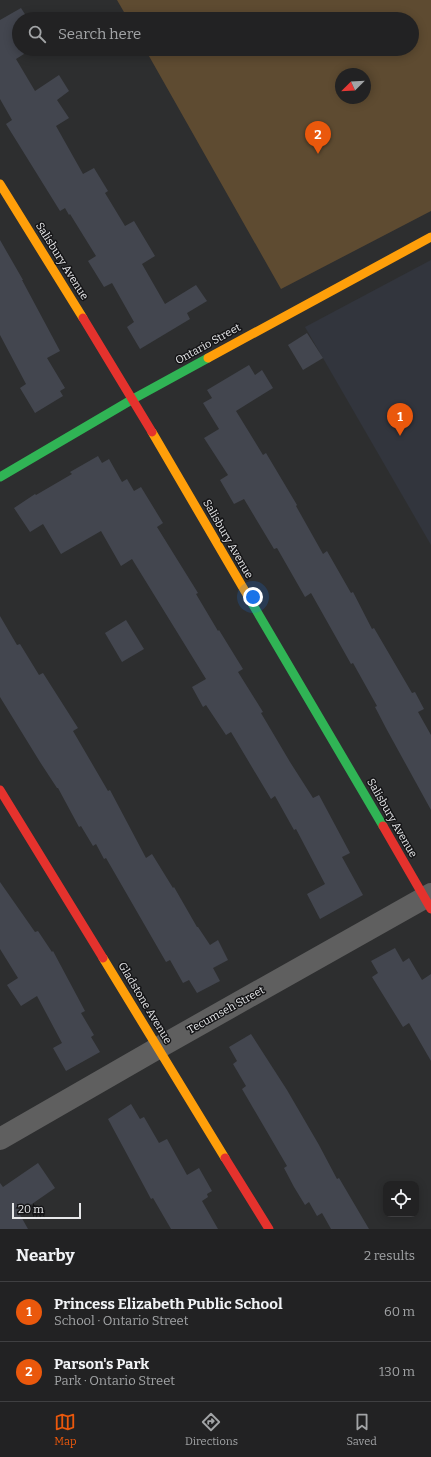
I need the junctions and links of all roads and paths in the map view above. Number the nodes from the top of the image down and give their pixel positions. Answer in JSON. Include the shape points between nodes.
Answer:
{"nodes":[{"id":1,"x":0,"y":184,"type":"edge"},
{"id":2,"x":431,"y":236,"type":"edge"},
{"id":3,"x":133,"y":399,"type":"junction"},
{"id":4,"x":0,"y":477,"type":"edge"},
{"id":5,"x":0,"y":790,"type":"edge"},
{"id":6,"x":429,"y":900,"type":"edge"},
{"id":7,"x":158,"y":1048,"type":"junction"},
{"id":8,"x":0,"y":1139,"type":"edge"},
{"id":9,"x":268,"y":1229,"type":"edge"}],
"edges":[{"from":1,"to":3,"type":"street","name":"Salisbury Avenue"},
{"from":2,"to":3,"type":"street","name":"Ontario Street"},
{"from":3,"to":4,"type":"street","name":"Ontario Street"},
{"from":3,"to":6,"type":"street","name":"Salisbury Avenue"},
{"from":5,"to":7,"type":"street","name":"Gladstone Avenue"},
{"from":6,"to":7,"type":"street","name":"Tecumseh Street"},
{"from":7,"to":8,"type":"street","name":"Tecumseh Street"},
{"from":7,"to":9,"type":"street","name":"Gladstone Avenue"}]}
